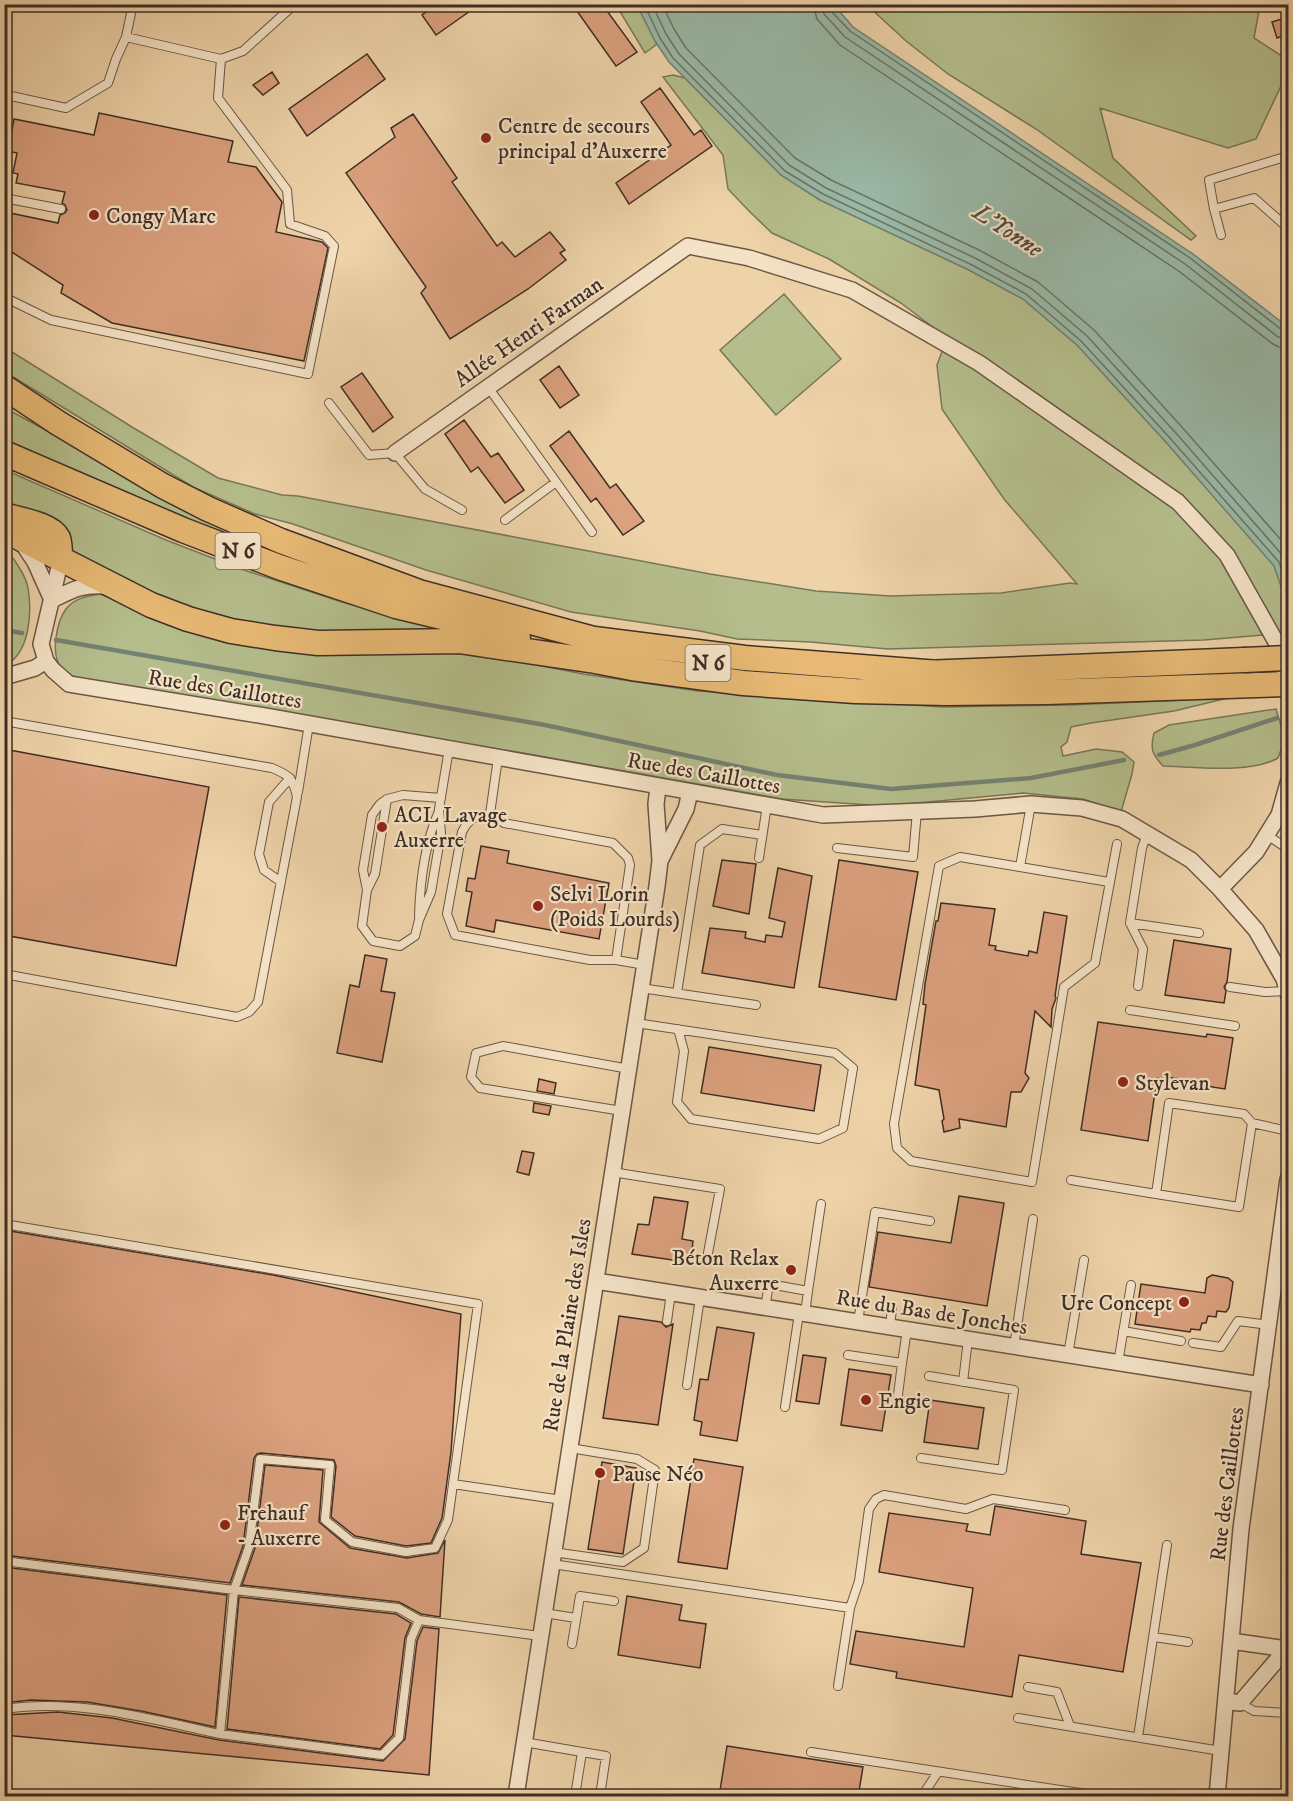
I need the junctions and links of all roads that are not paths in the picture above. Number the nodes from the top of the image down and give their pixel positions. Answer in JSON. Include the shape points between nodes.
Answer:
{"nodes":[{"id":1,"x":133,"y":4,"type":"edge"},
{"id":2,"x":296,"y":4,"type":"edge"},
{"id":3,"x":126,"y":36,"type":"junction"},
{"id":4,"x":221,"y":59,"type":"junction"},
{"id":5,"x":4,"y":100,"type":"edge"},
{"id":6,"x":1288,"y":156,"type":"edge"},
{"id":7,"x":4,"y":198,"type":"edge"},
{"id":8,"x":61,"y":209,"type":"dead end"},
{"id":9,"x":1214,"y":209,"type":"junction"},
{"id":10,"x":1288,"y":228,"type":"edge"},
{"id":11,"x":1221,"y":235,"type":"dead end"},
{"id":12,"x":4,"y":297,"type":"edge"},
{"id":13,"x":4,"y":387,"type":"edge"},
{"id":14,"x":488,"y":387,"type":"junction"},
{"id":15,"x":4,"y":398,"type":"edge"},
{"id":16,"x":329,"y":403,"type":"dead end"},
{"id":17,"x":58,"y":423,"type":"junction"},
{"id":18,"x":4,"y":453,"type":"edge"},
{"id":19,"x":395,"y":453,"type":"junction"},
{"id":20,"x":556,"y":482,"type":"junction"},
{"id":21,"x":462,"y":510,"type":"dead end"},
{"id":22,"x":4,"y":515,"type":"edge"},
{"id":23,"x":505,"y":520,"type":"dead end"},
{"id":24,"x":592,"y":532,"type":"dead end"},
{"id":25,"x":11,"y":533,"type":"edge"},
{"id":26,"x":60,"y":558,"type":"junction"},
{"id":27,"x":115,"y":587,"type":"junction"},
{"id":28,"x":52,"y":600,"type":"junction"},
{"id":29,"x":480,"y":626,"type":"junction"},
{"id":30,"x":1288,"y":658,"type":"edge"},
{"id":31,"x":46,"y":661,"type":"junction"},
{"id":32,"x":595,"y":661,"type":"junction"},
{"id":33,"x":939,"y":673,"type":"junction"},
{"id":34,"x":4,"y":677,"type":"edge"},
{"id":35,"x":1288,"y":683,"type":"edge"},
{"id":36,"x":4,"y":721,"type":"edge"},
{"id":37,"x":309,"y":724,"type":"junction"},
{"id":38,"x":449,"y":749,"type":"junction"},
{"id":39,"x":498,"y":758,"type":"junction"},
{"id":40,"x":290,"y":777,"type":"junction"},
{"id":41,"x":1288,"y":783,"type":"edge"},
{"id":42,"x":658,"y":787,"type":"junction"},
{"id":43,"x":690,"y":792,"type":"junction"},
{"id":44,"x":297,"y":797,"type":"junction"},
{"id":45,"x":441,"y":798,"type":"junction"},
{"id":46,"x":387,"y":799,"type":"junction"},
{"id":47,"x":1031,"y":804,"type":"junction"},
{"id":48,"x":767,"y":806,"type":"junction"},
{"id":49,"x":917,"y":811,"type":"junction"},
{"id":50,"x":490,"y":814,"type":"junction"},
{"id":51,"x":1147,"y":834,"type":"junction"},
{"id":52,"x":762,"y":835,"type":"junction"},
{"id":53,"x":1267,"y":835,"type":"junction"},
{"id":54,"x":1117,"y":844,"type":"dead end"},
{"id":55,"x":837,"y":848,"type":"dead end"},
{"id":56,"x":1288,"y":849,"type":"edge"},
{"id":57,"x":759,"y":858,"type":"dead end"},
{"id":58,"x":660,"y":861,"type":"junction"},
{"id":59,"x":1020,"y":867,"type":"junction"},
{"id":60,"x":281,"y":882,"type":"junction"},
{"id":61,"x":1109,"y":882,"type":"junction"},
{"id":62,"x":1220,"y":889,"type":"junction"},
{"id":63,"x":367,"y":890,"type":"junction"},
{"id":64,"x":1130,"y":924,"type":"junction"},
{"id":65,"x":1199,"y":933,"type":"dead end"},
{"id":66,"x":616,"y":960,"type":"junction"},
{"id":67,"x":645,"y":965,"type":"junction"},
{"id":68,"x":4,"y":974,"type":"edge"},
{"id":69,"x":1138,"y":986,"type":"dead end"},
{"id":70,"x":1230,"y":987,"type":"dead end"},
{"id":71,"x":641,"y":988,"type":"junction"},
{"id":72,"x":677,"y":993,"type":"junction"},
{"id":73,"x":1288,"y":993,"type":"edge"},
{"id":74,"x":756,"y":1005,"type":"dead end"},
{"id":75,"x":1130,"y":1010,"type":"dead end"},
{"id":76,"x":636,"y":1023,"type":"junction"},
{"id":77,"x":1235,"y":1026,"type":"dead end"},
{"id":78,"x":678,"y":1029,"type":"junction"},
{"id":79,"x":629,"y":1069,"type":"junction"},
{"id":80,"x":622,"y":1111,"type":"junction"},
{"id":81,"x":1252,"y":1123,"type":"junction"},
{"id":82,"x":1288,"y":1131,"type":"edge"},
{"id":83,"x":612,"y":1172,"type":"junction"},
{"id":84,"x":1071,"y":1180,"type":"dead end"},
{"id":85,"x":1288,"y":1187,"type":"edge"},
{"id":86,"x":1156,"y":1194,"type":"junction"},
{"id":87,"x":821,"y":1204,"type":"dead end"},
{"id":88,"x":1033,"y":1219,"type":"dead end"},
{"id":89,"x":930,"y":1221,"type":"dead end"},
{"id":90,"x":4,"y":1224,"type":"edge"},
{"id":91,"x":708,"y":1253,"type":"dead end"},
{"id":92,"x":1084,"y":1260,"type":"dead end"},
{"id":93,"x":596,"y":1281,"type":"junction"},
{"id":94,"x":1131,"y":1285,"type":"dead end"},
{"id":95,"x":808,"y":1291,"type":"junction"},
{"id":96,"x":671,"y":1293,"type":"junction"},
{"id":97,"x":700,"y":1298,"type":"junction"},
{"id":98,"x":765,"y":1308,"type":"junction"},
{"id":99,"x":892,"y":1308,"type":"dead end"},
{"id":100,"x":802,"y":1314,"type":"junction"},
{"id":101,"x":667,"y":1321,"type":"dead end"},
{"id":102,"x":858,"y":1322,"type":"junction"},
{"id":103,"x":1269,"y":1325,"type":"junction"},
{"id":104,"x":890,"y":1327,"type":"junction"},
{"id":105,"x":907,"y":1330,"type":"junction"},
{"id":106,"x":1123,"y":1331,"type":"junction"},
{"id":107,"x":968,"y":1340,"type":"junction"},
{"id":108,"x":1181,"y":1341,"type":"dead end"},
{"id":109,"x":1193,"y":1343,"type":"dead end"},
{"id":110,"x":1014,"y":1347,"type":"junction"},
{"id":111,"x":848,"y":1354,"type":"dead end"},
{"id":112,"x":1068,"y":1355,"type":"junction"},
{"id":113,"x":902,"y":1363,"type":"junction"},
{"id":114,"x":1118,"y":1363,"type":"junction"},
{"id":115,"x":929,"y":1376,"type":"dead end"},
{"id":116,"x":963,"y":1382,"type":"junction"},
{"id":117,"x":687,"y":1385,"type":"dead end"},
{"id":118,"x":1261,"y":1385,"type":"junction"},
{"id":119,"x":898,"y":1395,"type":"dead end"},
{"id":120,"x":785,"y":1407,"type":"dead end"},
{"id":121,"x":570,"y":1448,"type":"junction"},
{"id":122,"x":921,"y":1458,"type":"dead end"},
{"id":123,"x":453,"y":1485,"type":"junction"},
{"id":124,"x":562,"y":1500,"type":"junction"},
{"id":125,"x":1065,"y":1510,"type":"dead end"},
{"id":126,"x":1167,"y":1545,"type":"dead end"},
{"id":127,"x":553,"y":1558,"type":"junction"},
{"id":128,"x":4,"y":1561,"type":"edge"},
{"id":129,"x":234,"y":1590,"type":"junction"},
{"id":130,"x":614,"y":1601,"type":"dead end"},
{"id":131,"x":849,"y":1608,"type":"junction"},
{"id":132,"x":544,"y":1613,"type":"junction"},
{"id":133,"x":576,"y":1618,"type":"junction"},
{"id":134,"x":419,"y":1620,"type":"junction"},
{"id":135,"x":540,"y":1636,"type":"junction"},
{"id":136,"x":1154,"y":1637,"type":"junction"},
{"id":137,"x":1188,"y":1641,"type":"dead end"},
{"id":138,"x":1231,"y":1641,"type":"junction"},
{"id":139,"x":572,"y":1644,"type":"dead end"},
{"id":140,"x":1288,"y":1648,"type":"edge"},
{"id":141,"x":838,"y":1686,"type":"dead end"},
{"id":142,"x":1028,"y":1687,"type":"dead end"},
{"id":143,"x":1233,"y":1702,"type":"junction"},
{"id":144,"x":4,"y":1709,"type":"edge"},
{"id":145,"x":1288,"y":1713,"type":"edge"},
{"id":146,"x":1018,"y":1718,"type":"dead end"},
{"id":147,"x":1070,"y":1726,"type":"junction"},
{"id":148,"x":220,"y":1734,"type":"junction"},
{"id":149,"x":1138,"y":1737,"type":"junction"},
{"id":150,"x":524,"y":1742,"type":"junction"},
{"id":151,"x":1221,"y":1751,"type":"junction"},
{"id":152,"x":582,"y":1752,"type":"junction"},
{"id":153,"x":811,"y":1752,"type":"dead end"},
{"id":154,"x":938,"y":1772,"type":"junction"},
{"id":155,"x":516,"y":1797,"type":"edge"},
{"id":156,"x":575,"y":1797,"type":"edge"},
{"id":157,"x":600,"y":1797,"type":"edge"},
{"id":158,"x":922,"y":1797,"type":"edge"},
{"id":159,"x":1100,"y":1797,"type":"edge"},
{"id":160,"x":1217,"y":1797,"type":"edge"}],
"edges":[{"from":1,"to":3,"type":"lane"},
{"from":2,"to":4,"type":"lane","via":[[243,51]]},
{"from":3,"to":4,"type":"lane"},
{"from":3,"to":5,"type":"lane","via":[[108,83],[66,108],[11,96]]},
{"from":4,"to":12,"type":"lane","via":[[218,98],[287,190],[290,224],[325,237],[334,246],[308,374],[51,320]]},
{"from":6,"to":9,"type":"lane","via":[[1209,180]]},
{"from":7,"to":8,"type":"lane"},
{"from":9,"to":10,"type":"lane","via":[[1254,198]]},
{"from":9,"to":11,"type":"lane"},
{"from":13,"to":17,"type":"main road"},
{"from":14,"to":19,"type":"street","name":"Allée Henri Farman"},
{"from":14,"to":20,"type":"lane"},
{"from":14,"to":35,"type":"street","name":"Allée Henri Farman","via":[[688,246],[749,258],[852,290],[979,363],[1178,502],[1227,555],[1280,649]]},
{"from":15,"to":17,"type":"main road"},
{"from":16,"to":19,"type":"lane","via":[[369,455]]},
{"from":17,"to":33,"type":"main road","via":[[208,509],[281,541],[419,592],[594,639],[745,658]]},
{"from":18,"to":29,"type":"main road","number":"N 6","via":[[279,567],[396,606]]},
{"from":19,"to":21,"type":"lane","via":[[425,489]]},
{"from":20,"to":23,"type":"lane"},
{"from":20,"to":24,"type":"lane"},
{"from":22,"to":26,"type":"main road","via":[[54,532],[59,540]]},
{"from":25,"to":26,"type":"main road"},
{"from":25,"to":28,"type":"street","via":[[35,562]]},
{"from":26,"to":27,"type":"main road"},
{"from":26,"to":28,"type":"street"},
{"from":27,"to":28,"type":"street","via":[[84,586]]},
{"from":27,"to":32,"type":"main road","via":[[188,620],[275,638],[318,643],[459,641]]},
{"from":28,"to":31,"type":"street","via":[[41,644]]},
{"from":29,"to":32,"type":"main road","number":"N 6"},
{"from":29,"to":33,"type":"main road","number":"N 6","via":[[610,651],[744,668],[874,675]]},
{"from":30,"to":33,"type":"main road","number":"N 6","bridge":true},
{"from":31,"to":34,"type":"street"},
{"from":31,"to":37,"type":"street","name":"Rue des Caillottes","via":[[69,684]]},
{"from":32,"to":35,"type":"main road","number":"N 6","via":[[743,683],[855,691],[946,693]]},
{"from":36,"to":40,"type":"lane","via":[[272,768]]},
{"from":37,"to":38,"type":"street","name":"Rue des Caillottes"},
{"from":37,"to":44,"type":"lane"},
{"from":38,"to":39,"type":"street","name":"Rue des Caillottes"},
{"from":38,"to":45,"type":"lane"},
{"from":39,"to":42,"type":"street","name":"Rue des Caillottes"},
{"from":39,"to":50,"type":"lane"},
{"from":40,"to":44,"type":"lane"},
{"from":40,"to":60,"type":"lane","via":[[269,802],[259,854],[264,870]]},
{"from":41,"to":53,"type":"street","via":[[1279,815]]},
{"from":42,"to":43,"type":"street","name":"Rue des Caillottes"},
{"from":42,"to":58,"type":"street","name":"Rue de la Plaine des Isles"},
{"from":43,"to":48,"type":"street","name":"Rue des Caillottes"},
{"from":43,"to":58,"type":"street","name":"Rue de la Plaine des Isles"},
{"from":44,"to":60,"type":"lane"},
{"from":45,"to":46,"type":"lane","via":[[403,795]]},
{"from":45,"to":63,"type":"lane","via":[[441,833],[431,892],[415,936],[400,946],[373,941],[362,926]]},
{"from":46,"to":63,"type":"lane","via":[[375,874]]},
{"from":46,"to":63,"type":"lane","via":[[372,815],[363,870]]},
{"from":47,"to":49,"type":"street","name":"Rue des Caillottes"},
{"from":47,"to":51,"type":"street","name":"Rue des Caillottes","via":[[1082,808],[1122,819]]},
{"from":47,"to":59,"type":"lane"},
{"from":48,"to":49,"type":"street","name":"Rue des Caillottes","via":[[823,815]]},
{"from":48,"to":52,"type":"lane"},
{"from":49,"to":55,"type":"lane","via":[[913,857]]},
{"from":50,"to":66,"type":"lane","via":[[504,823],[614,843],[621,849],[630,866]]},
{"from":50,"to":66,"type":"lane","via":[[467,822],[462,832],[447,914],[455,935],[590,960]]},
{"from":51,"to":62,"type":"street","name":"Rue des Caillottes","via":[[1191,860]]},
{"from":51,"to":64,"type":"lane"},
{"from":52,"to":57,"type":"lane"},
{"from":52,"to":72,"type":"lane","via":[[722,830],[700,844]]},
{"from":53,"to":56,"type":"lane"},
{"from":53,"to":62,"type":"street"},
{"from":54,"to":61,"type":"lane"},
{"from":58,"to":67,"type":"street","name":"Rue de la Plaine des Isles"},
{"from":59,"to":61,"type":"lane"},
{"from":59,"to":61,"type":"lane","via":[[960,856],[939,866],[894,1124],[897,1148],[911,1161],[1032,1182],[1064,987],[1095,963]]},
{"from":60,"to":68,"type":"lane","via":[[258,1002],[237,1017]]},
{"from":62,"to":73,"type":"street","name":"Rue des Caillottes","via":[[1256,930]]},
{"from":64,"to":65,"type":"lane"},
{"from":64,"to":69,"type":"lane","via":[[1143,949]]},
{"from":66,"to":67,"type":"lane"},
{"from":67,"to":71,"type":"street","name":"Rue de la Plaine des Isles"},
{"from":70,"to":73,"type":"lane"},
{"from":71,"to":72,"type":"lane"},
{"from":71,"to":76,"type":"street","name":"Rue de la Plaine des Isles"},
{"from":72,"to":74,"type":"lane"},
{"from":75,"to":77,"type":"lane"},
{"from":76,"to":78,"type":"lane"},
{"from":76,"to":79,"type":"street","name":"Rue de la Plaine des Isles"},
{"from":78,"to":78,"type":"lane","via":[[684,1051],[676,1102],[691,1119],[819,1139],[843,1128],[853,1068],[835,1053]]},
{"from":79,"to":80,"type":"street","name":"Rue de la Plaine des Isles"},
{"from":79,"to":80,"type":"lane","via":[[503,1046],[476,1053],[471,1077],[480,1088]]},
{"from":80,"to":83,"type":"street","name":"Rue de la Plaine des Isles"},
{"from":81,"to":82,"type":"lane"},
{"from":81,"to":86,"type":"lane","via":[[1239,1207]]},
{"from":81,"to":86,"type":"lane","via":[[1244,1114],[1169,1103]]},
{"from":83,"to":91,"type":"lane","via":[[720,1189]]},
{"from":83,"to":93,"type":"street","name":"Rue de la Plaine des Isles"},
{"from":84,"to":86,"type":"lane"},
{"from":85,"to":103,"type":"street","name":"Rue des Caillottes"},
{"from":87,"to":95,"type":"lane"},
{"from":88,"to":110,"type":"lane"},
{"from":89,"to":102,"type":"lane","via":[[875,1212]]},
{"from":90,"to":123,"type":"lane","via":[[478,1304]]},
{"from":92,"to":112,"type":"lane"},
{"from":93,"to":96,"type":"street","name":"Rue du Bas de Jonches"},
{"from":93,"to":121,"type":"street","name":"Rue de la Plaine des Isles"},
{"from":94,"to":106,"type":"lane"},
{"from":95,"to":98,"type":"lane","via":[[770,1284]]},
{"from":95,"to":100,"type":"lane"},
{"from":96,"to":97,"type":"street","name":"Rue du Bas de Jonches"},
{"from":96,"to":101,"type":"lane"},
{"from":97,"to":98,"type":"street","name":"Rue du Bas de Jonches"},
{"from":97,"to":117,"type":"lane"},
{"from":98,"to":100,"type":"street","name":"Rue du Bas de Jonches"},
{"from":99,"to":104,"type":"lane"},
{"from":100,"to":102,"type":"street","name":"Rue du Bas de Jonches"},
{"from":100,"to":120,"type":"lane"},
{"from":102,"to":104,"type":"street","name":"Rue du Bas de Jonches"},
{"from":103,"to":109,"type":"lane","via":[[1238,1321],[1221,1347]]},
{"from":103,"to":118,"type":"street","name":"Rue des Caillottes"},
{"from":104,"to":105,"type":"street","name":"Rue du Bas de Jonches"},
{"from":105,"to":107,"type":"street","name":"Rue du Bas de Jonches"},
{"from":105,"to":113,"type":"lane"},
{"from":106,"to":108,"type":"lane"},
{"from":106,"to":114,"type":"lane"},
{"from":107,"to":110,"type":"street","name":"Rue du Bas de Jonches"},
{"from":107,"to":116,"type":"lane"},
{"from":110,"to":112,"type":"street","name":"Rue du Bas de Jonches"},
{"from":111,"to":113,"type":"lane"},
{"from":112,"to":114,"type":"street","name":"Rue du Bas de Jonches"},
{"from":113,"to":119,"type":"lane"},
{"from":114,"to":118,"type":"street","name":"Rue du Bas de Jonches"},
{"from":115,"to":116,"type":"lane"},
{"from":116,"to":122,"type":"lane","via":[[1014,1390],[1002,1470]]},
{"from":118,"to":138,"type":"street","name":"Rue des Caillottes","via":[[1241,1528]]},
{"from":121,"to":124,"type":"street","name":"Rue de la Plaine des Isles"},
{"from":121,"to":127,"type":"lane","via":[[637,1459],[655,1470],[644,1548],[623,1562]]},
{"from":123,"to":124,"type":"lane"},
{"from":123,"to":129,"type":"lane","via":[[448,1520],[435,1548],[406,1551],[352,1542],[325,1520],[330,1465],[260,1459],[249,1547]]},
{"from":124,"to":127,"type":"street","name":"Rue de la Plaine des Isles"},
{"from":125,"to":131,"type":"lane","via":[[993,1499],[966,1509],[884,1495],[869,1509],[860,1581]]},
{"from":126,"to":136,"type":"lane"},
{"from":127,"to":131,"type":"lane"},
{"from":127,"to":132,"type":"street","name":"Rue de la Plaine des Isles"},
{"from":128,"to":129,"type":"lane"},
{"from":129,"to":134,"type":"lane","via":[[398,1608]]},
{"from":129,"to":148,"type":"lane"},
{"from":130,"to":133,"type":"lane","via":[[580,1596]]},
{"from":131,"to":141,"type":"lane"},
{"from":132,"to":133,"type":"lane"},
{"from":132,"to":135,"type":"street","name":"Rue de la Plaine des Isles"},
{"from":133,"to":139,"type":"lane"},
{"from":134,"to":135,"type":"lane"},
{"from":134,"to":148,"type":"lane","via":[[411,1640],[399,1738],[382,1755]]},
{"from":135,"to":150,"type":"street","name":"Rue de la Plaine des Isles"},
{"from":136,"to":137,"type":"lane"},
{"from":136,"to":149,"type":"lane"},
{"from":138,"to":140,"type":"street"},
{"from":138,"to":143,"type":"street","name":"Rue des Caillottes"},
{"from":140,"to":143,"type":"street"},
{"from":142,"to":147,"type":"lane","via":[[1057,1692]]},
{"from":143,"to":145,"type":"lane","via":[[1254,1711]]},
{"from":143,"to":151,"type":"street","name":"Rue des Caillottes"},
{"from":144,"to":148,"type":"lane","via":[[89,1708]]},
{"from":146,"to":147,"type":"lane"},
{"from":147,"to":149,"type":"lane"},
{"from":149,"to":151,"type":"lane"},
{"from":150,"to":152,"type":"lane"},
{"from":150,"to":155,"type":"street","name":"Rue de la Plaine des Isles"},
{"from":151,"to":160,"type":"street","name":"Rue des Caillottes"},
{"from":152,"to":156,"type":"lane"},
{"from":152,"to":157,"type":"lane","via":[[606,1756]]},
{"from":153,"to":154,"type":"lane"},
{"from":154,"to":158,"type":"lane"},
{"from":154,"to":159,"type":"lane"}]}
